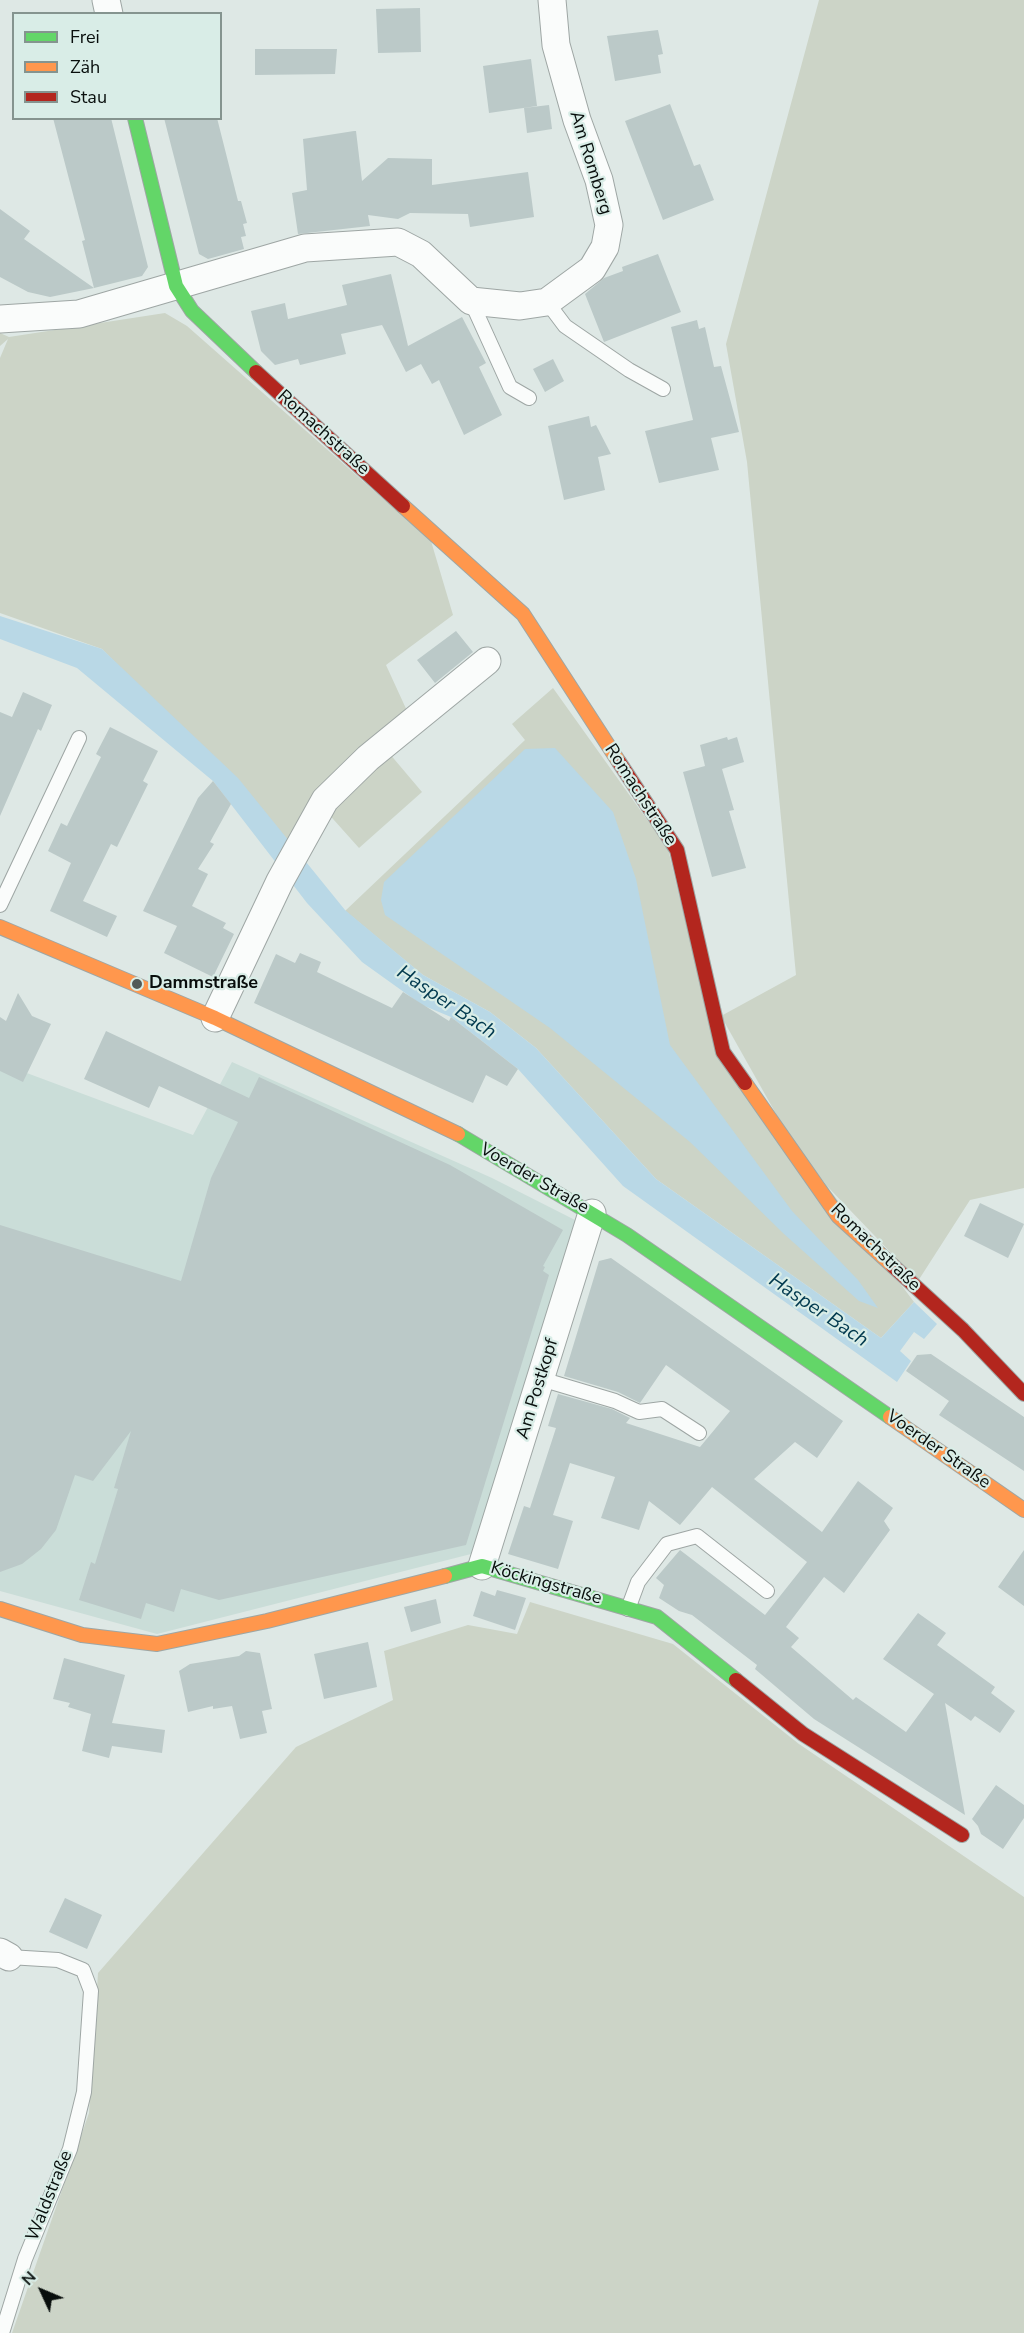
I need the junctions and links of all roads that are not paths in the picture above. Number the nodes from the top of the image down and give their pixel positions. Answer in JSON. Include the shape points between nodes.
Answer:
{"nodes":[{"id":1,"x":552,"y":0,"type":"edge"},
{"id":2,"x":135,"y":120,"type":"edge"},
{"id":3,"x":176,"y":286,"type":"junction"},
{"id":4,"x":471,"y":301,"type":"junction"},
{"id":5,"x":547,"y":302,"type":"junction"},
{"id":6,"x":0,"y":319,"type":"edge"},
{"id":7,"x":663,"y":389,"type":"dead end"},
{"id":8,"x":529,"y":398,"type":"dead end"},
{"id":9,"x":487,"y":661,"type":"dead end"},
{"id":10,"x":79,"y":738,"type":"dead end"},
{"id":11,"x":0,"y":905,"type":"edge"},
{"id":12,"x":0,"y":927,"type":"edge"},
{"id":13,"x":215,"y":1018,"type":"junction"},
{"id":14,"x":592,"y":1213,"type":"junction"},
{"id":15,"x":541,"y":1379,"type":"junction"},
{"id":16,"x":1024,"y":1394,"type":"edge"},
{"id":17,"x":699,"y":1432,"type":"dead end"},
{"id":18,"x":1024,"y":1510,"type":"edge"},
{"id":19,"x":482,"y":1566,"type":"junction"},
{"id":20,"x":767,"y":1591,"type":"dead end"},
{"id":21,"x":0,"y":1609,"type":"edge"},
{"id":22,"x":628,"y":1609,"type":"junction"},
{"id":23,"x":962,"y":1835,"type":"dead end"},
{"id":24,"x":5,"y":1954,"type":"edge"},
{"id":25,"x":2,"y":2333,"type":"edge"}],
"edges":[{"from":1,"to":5,"type":"street","name":"Am Romberg","via":[[556,45],[599,180],[609,225],[605,247],[592,269]]},
{"from":2,"to":3,"type":"street","name":"Romachstraße"},
{"from":3,"to":4,"type":"street","via":[[305,248],[398,242],[421,254]]},
{"from":3,"to":6,"type":"street","via":[[79,314]]},
{"from":3,"to":16,"type":"street","name":"Romachstraße","via":[[192,311],[292,407],[523,614],[677,850],[723,1052],[838,1216],[963,1330]]},
{"from":4,"to":5,"type":"street","via":[[520,306]]},
{"from":4,"to":8,"type":"lane","via":[[510,387]]},
{"from":5,"to":7,"type":"lane","via":[[565,326]]},
{"from":9,"to":13,"type":"street","via":[[368,758],[325,800],[280,881]]},
{"from":10,"to":11,"type":"lane"},
{"from":12,"to":13,"type":"street","name":"Voerder Straße"},
{"from":13,"to":14,"type":"street","name":"Voerder Straße","via":[[466,1139]]},
{"from":14,"to":15,"type":"street","name":"Am Postkopf"},
{"from":14,"to":18,"type":"street","name":"Voerder Straße"},
{"from":15,"to":17,"type":"lane","via":[[639,1412],[662,1409]]},
{"from":15,"to":19,"type":"street","name":"Am Postkopf"},
{"from":19,"to":21,"type":"street","name":"Köckingstraße","via":[[267,1621],[157,1644],[82,1635]]},
{"from":19,"to":22,"type":"street","name":"Köckingstraße"},
{"from":20,"to":22,"type":"lane","via":[[697,1536],[667,1544],[638,1582]]},
{"from":22,"to":23,"type":"street","name":"Köckingstraße","via":[[657,1617],[803,1734]]},
{"from":24,"to":25,"type":"lane","name":"Waldstraße","via":[[58,1960],[83,1970],[91,1990],[84,2092],[70,2149],[25,2259]]}]}
